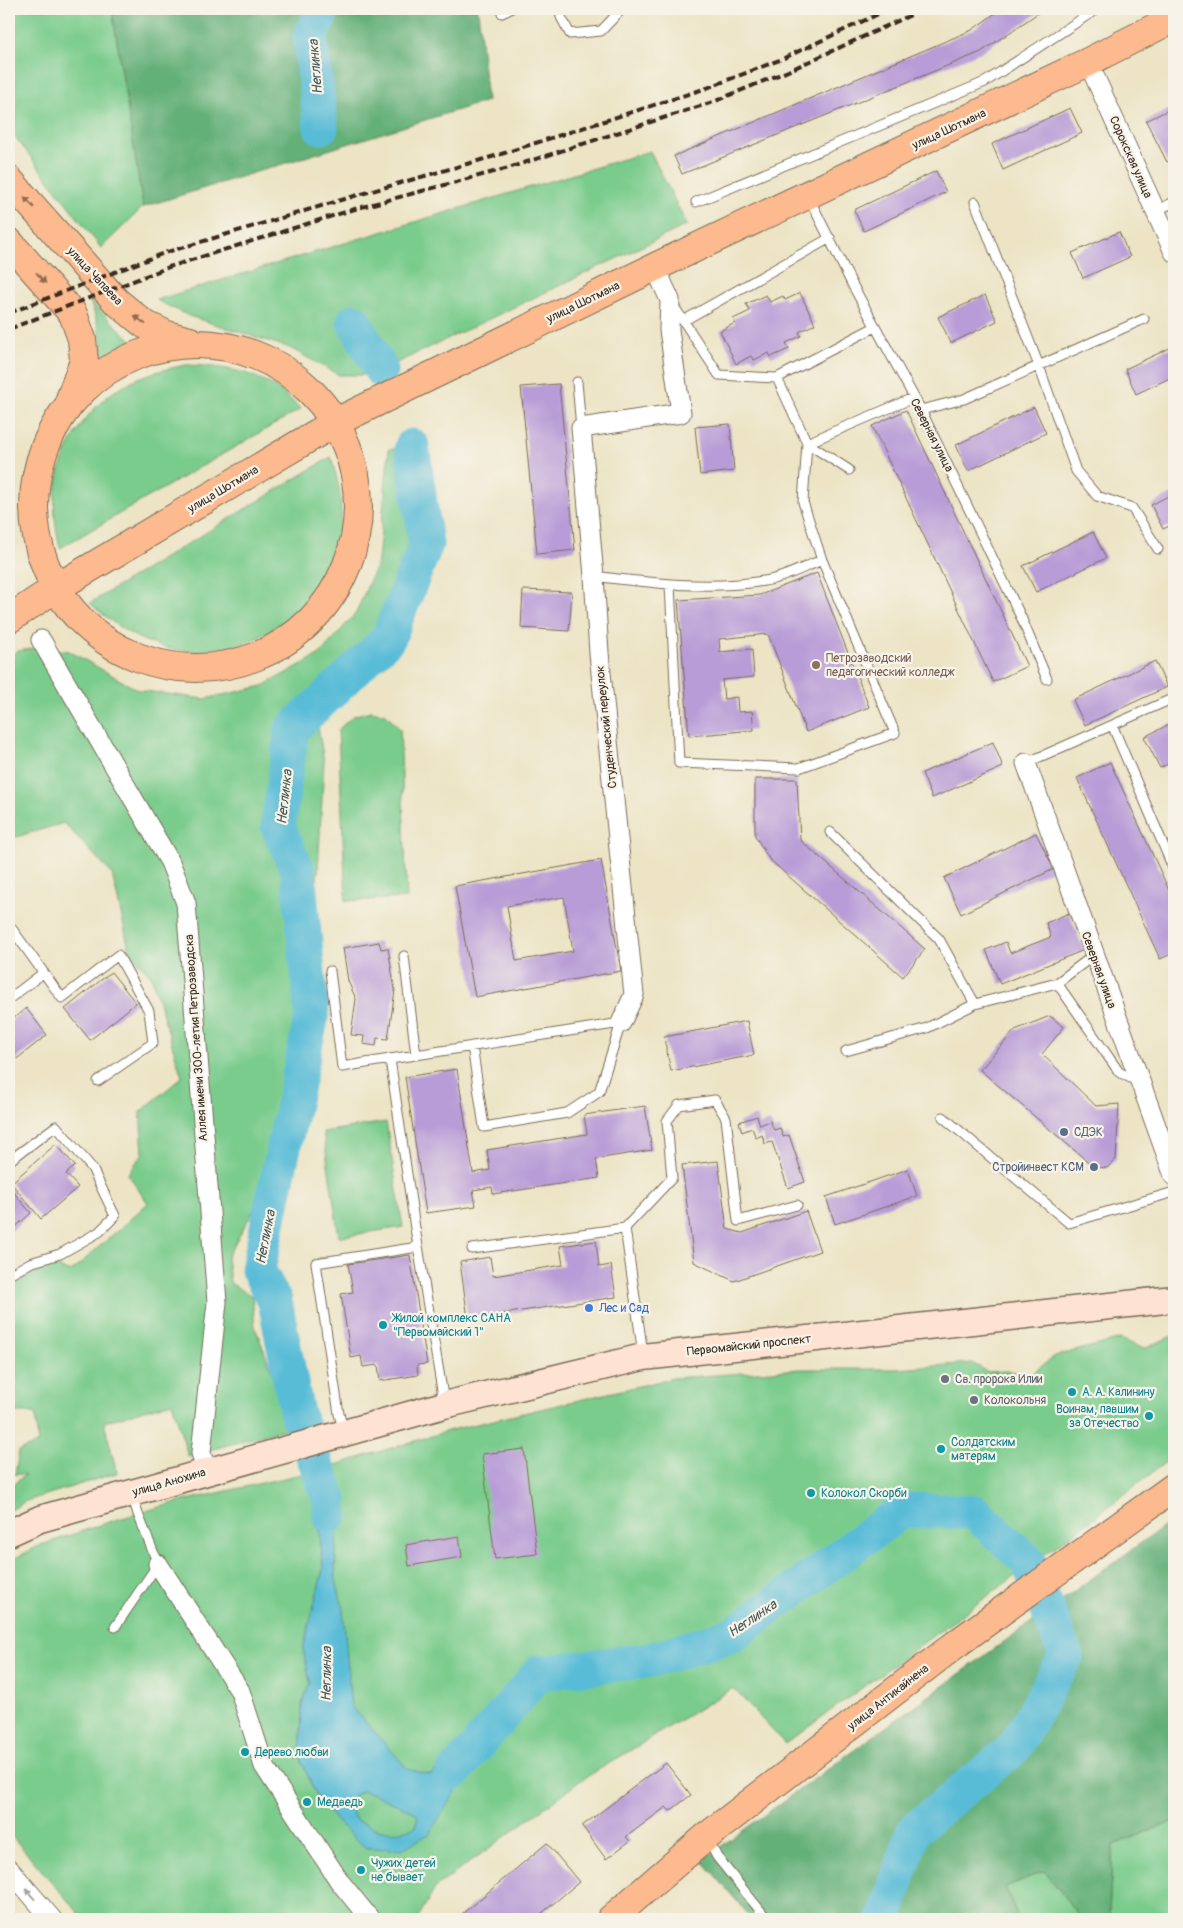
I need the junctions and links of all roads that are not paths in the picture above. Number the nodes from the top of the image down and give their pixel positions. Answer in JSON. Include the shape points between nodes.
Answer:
{"nodes":[{"id":1,"x":560,"y":9,"type":"edge"},
{"id":2,"x":622,"y":9,"type":"edge"},
{"id":3,"x":1097,"y":9,"type":"edge"},
{"id":4,"x":1174,"y":18,"type":"edge"},
{"id":5,"x":1088,"y":62,"type":"junction"},
{"id":6,"x":9,"y":180,"type":"edge"},
{"id":7,"x":808,"y":195,"type":"junction"},
{"id":8,"x":696,"y":202,"type":"dead end"},
{"id":9,"x":975,"y":202,"type":"dead end"},
{"id":10,"x":1174,"y":202,"type":"edge"},
{"id":11,"x":1156,"y":211,"type":"junction"},
{"id":12,"x":830,"y":238,"type":"junction"},
{"id":13,"x":9,"y":242,"type":"edge"},
{"id":14,"x":1174,"y":252,"type":"edge"},
{"id":15,"x":654,"y":267,"type":"junction"},
{"id":16,"x":670,"y":300,"type":"junction"},
{"id":17,"x":1144,"y":319,"type":"dead end"},
{"id":18,"x":683,"y":321,"type":"junction"},
{"id":19,"x":875,"y":327,"type":"junction"},
{"id":20,"x":202,"y":344,"type":"junction"},
{"id":21,"x":1039,"y":366,"type":"junction"},
{"id":22,"x":777,"y":378,"type":"junction"},
{"id":23,"x":577,"y":382,"type":"dead end"},
{"id":24,"x":913,"y":398,"type":"junction"},
{"id":25,"x":66,"y":409,"type":"junction"},
{"id":26,"x":921,"y":410,"type":"junction"},
{"id":27,"x":336,"y":422,"type":"junction"},
{"id":28,"x":581,"y":428,"type":"junction"},
{"id":29,"x":807,"y":443,"type":"junction"},
{"id":30,"x":849,"y":470,"type":"dead end"},
{"id":31,"x":1158,"y":549,"type":"dead end"},
{"id":32,"x":822,"y":560,"type":"junction"},
{"id":33,"x":594,"y":576,"type":"junction"},
{"id":34,"x":670,"y":585,"type":"junction"},
{"id":35,"x":56,"y":588,"type":"junction"},
{"id":36,"x":9,"y":619,"type":"edge"},
{"id":37,"x":41,"y":640,"type":"dead end"},
{"id":38,"x":1048,"y":679,"type":"dead end"},
{"id":39,"x":1174,"y":698,"type":"edge"},
{"id":40,"x":1112,"y":727,"type":"junction"},
{"id":41,"x":1026,"y":764,"type":"joint"},
{"id":42,"x":830,"y":832,"type":"dead end"},
{"id":43,"x":1174,"y":870,"type":"edge"},
{"id":44,"x":9,"y":925,"type":"edge"},
{"id":45,"x":1094,"y":955,"type":"junction"},
{"id":46,"x":404,"y":956,"type":"dead end"},
{"id":47,"x":330,"y":971,"type":"dead end"},
{"id":48,"x":43,"y":973,"type":"junction"},
{"id":49,"x":1057,"y":983,"type":"junction"},
{"id":50,"x":9,"y":999,"type":"edge"},
{"id":51,"x":974,"y":1004,"type":"junction"},
{"id":52,"x":621,"y":1023,"type":"junction"},
{"id":53,"x":472,"y":1046,"type":"junction"},
{"id":54,"x":846,"y":1051,"type":"dead end"},
{"id":55,"x":416,"y":1055,"type":"junction"},
{"id":56,"x":390,"y":1059,"type":"junction"},
{"id":57,"x":98,"y":1081,"type":"dead end"},
{"id":58,"x":1141,"y":1084,"type":"junction"},
{"id":59,"x":943,"y":1117,"type":"dead end"},
{"id":60,"x":9,"y":1161,"type":"edge"},
{"id":61,"x":1174,"y":1179,"type":"edge"},
{"id":62,"x":797,"y":1205,"type":"dead end"},
{"id":63,"x":625,"y":1228,"type":"junction"},
{"id":64,"x":418,"y":1247,"type":"junction"},
{"id":65,"x":472,"y":1249,"type":"dead end"},
{"id":66,"x":9,"y":1276,"type":"edge"},
{"id":67,"x":1174,"y":1299,"type":"edge"},
{"id":68,"x":643,"y":1357,"type":"junction"},
{"id":69,"x":444,"y":1405,"type":"junction"},
{"id":70,"x":338,"y":1434,"type":"junction"},
{"id":71,"x":206,"y":1471,"type":"junction"},
{"id":72,"x":1174,"y":1487,"type":"edge"},
{"id":73,"x":132,"y":1493,"type":"junction"},
{"id":74,"x":9,"y":1533,"type":"edge"},
{"id":75,"x":158,"y":1564,"type":"junction"},
{"id":76,"x":115,"y":1626,"type":"dead end"},
{"id":77,"x":706,"y":1837,"type":"junction"},
{"id":78,"x":9,"y":1869,"type":"edge"},
{"id":79,"x":52,"y":1919,"type":"edge"},
{"id":80,"x":370,"y":1919,"type":"edge"},
{"id":81,"x":611,"y":1919,"type":"edge"},
{"id":82,"x":767,"y":1919,"type":"edge"}],
"edges":[{"from":1,"to":2,"type":"lane","via":[[570,34],[601,31]]},
{"from":3,"to":8,"type":"lane","via":[[985,82]]},
{"from":4,"to":5,"type":"main road","name":"улица Шотмана"},
{"from":5,"to":7,"type":"main road","name":"улица Шотмана"},
{"from":5,"to":11,"type":"street","name":"Сорокская улица"},
{"from":20,"to":6,"type":"main road","name":"улица Чапаева","one_way":true,"via":[[167,335],[144,324],[116,301]]},
{"from":7,"to":12,"type":"lane","name":"Северная улица"},
{"from":7,"to":15,"type":"main road","name":"улица Шотмана"},
{"from":9,"to":21,"type":"lane"},
{"from":10,"to":11,"type":"lane"},
{"from":11,"to":14,"type":"street","name":"Сорокская улица"},
{"from":12,"to":18,"type":"lane"},
{"from":12,"to":19,"type":"lane","name":"Северная улица"},
{"from":13,"to":25,"type":"main road","one_way":true,"via":[[73,314],[82,339],[84,360]]},
{"from":15,"to":16,"type":"street"},
{"from":15,"to":27,"type":"main road","name":"улица Шотмана"},
{"from":16,"to":18,"type":"lane"},
{"from":16,"to":28,"type":"street","via":[[669,330],[681,414]]},
{"from":17,"to":21,"type":"lane"},
{"from":18,"to":22,"type":"lane","via":[[720,375]]},
{"from":19,"to":22,"type":"lane"},
{"from":19,"to":24,"type":"lane","name":"Северная улица"},
{"from":20,"to":25,"type":"main road","via":[[157,348],[123,362],[97,377]]},
{"from":20,"to":27,"type":"main road","via":[[254,354],[278,366],[301,381]]},
{"from":21,"to":26,"type":"lane","via":[[964,399]]},
{"from":21,"to":31,"type":"lane","via":[[1076,471],[1097,496],[1132,508]]},
{"from":22,"to":29,"type":"lane"},
{"from":23,"to":28,"type":"lane"},
{"from":24,"to":26,"type":"lane","name":"Северная улица"},
{"from":24,"to":29,"type":"lane"},
{"from":25,"to":35,"type":"main road","via":[[45,448],[36,483],[34,510],[44,563]]},
{"from":26,"to":38,"type":"lane","name":"Северная улица"},
{"from":27,"to":35,"type":"main road","name":"улица Шотмана"},
{"from":27,"to":35,"type":"main road","via":[[357,482],[358,518],[354,546],[348,567],[327,604],[302,630],[279,647],[253,659],[219,668],[176,668],[155,664],[135,657],[98,636],[72,611]]},
{"from":28,"to":33,"type":"street","name":"Студенческий переулок"},
{"from":29,"to":30,"type":"lane"},
{"from":29,"to":32,"type":"lane","via":[[803,502]]},
{"from":32,"to":34,"type":"lane","via":[[765,581]]},
{"from":32,"to":34,"type":"lane","via":[[895,733],[799,768],[679,763]]},
{"from":33,"to":34,"type":"lane"},
{"from":33,"to":52,"type":"street","name":"Студенческий переулок","via":[[634,994]]},
{"from":35,"to":36,"type":"main road","name":"улица Шотмана"},
{"from":37,"to":71,"type":"street","name":"Аллея имени 300-летия Петрозаводска","via":[[170,862],[186,903],[217,1302],[201,1453]]},
{"from":39,"to":40,"type":"lane"},
{"from":40,"to":41,"type":"lane"},
{"from":40,"to":43,"type":"lane"},
{"from":41,"to":45,"type":"street","name":"Северная улица"},
{"from":42,"to":51,"type":"lane","via":[[940,939]]},
{"from":44,"to":48,"type":"lane"},
{"from":45,"to":49,"type":"lane"},
{"from":45,"to":58,"type":"street","name":"Северная улица"},
{"from":46,"to":55,"type":"lane"},
{"from":47,"to":56,"type":"lane","via":[[342,1067]]},
{"from":48,"to":50,"type":"lane"},
{"from":48,"to":57,"type":"lane","via":[[62,998],[118,955],[149,1011],[153,1043]]},
{"from":49,"to":51,"type":"lane"},
{"from":49,"to":58,"type":"lane","via":[[1119,1072]]},
{"from":51,"to":54,"type":"lane","via":[[928,1028]]},
{"from":52,"to":53,"type":"lane"},
{"from":52,"to":53,"type":"lane","via":[[599,1092],[567,1113],[484,1127]]},
{"from":53,"to":55,"type":"lane"},
{"from":55,"to":56,"type":"lane"},
{"from":56,"to":64,"type":"lane"},
{"from":58,"to":61,"type":"street","name":"Северная улица"},
{"from":59,"to":61,"type":"lane","via":[[1070,1223]]},
{"from":60,"to":66,"type":"lane","via":[[56,1126],[92,1168],[115,1216],[99,1232],[60,1254],[30,1263]]},
{"from":62,"to":63,"type":"lane","via":[[738,1221],[726,1118],[715,1100],[679,1105],[667,1120],[672,1178]]},
{"from":63,"to":65,"type":"lane"},
{"from":63,"to":68,"type":"lane"},
{"from":64,"to":69,"type":"lane"},
{"from":64,"to":70,"type":"lane","via":[[316,1263],[339,1414]]},
{"from":67,"to":68,"type":"street","name":"Первомайский проспект"},
{"from":68,"to":69,"type":"street","name":"Первомайский проспект"},
{"from":69,"to":70,"type":"street","name":"Первомайский проспект"},
{"from":70,"to":71,"type":"street","name":"улица Анохина"},
{"from":71,"to":73,"type":"street","name":"улица Анохина"},
{"from":72,"to":77,"type":"main road","name":"улица Антикайнена","via":[[956,1644]]},
{"from":73,"to":74,"type":"street","name":"улица Анохина","via":[[40,1519]]},
{"from":73,"to":75,"type":"lane"},
{"from":75,"to":76,"type":"lane"},
{"from":75,"to":80,"type":"street","via":[[240,1690],[264,1766],[340,1882]]},
{"from":77,"to":81,"type":"main road","name":"улица Антикайнена"},
{"from":77,"to":82,"type":"lane","via":[[717,1857]]},
{"from":79,"to":78,"type":"street","one_way":true}]}
